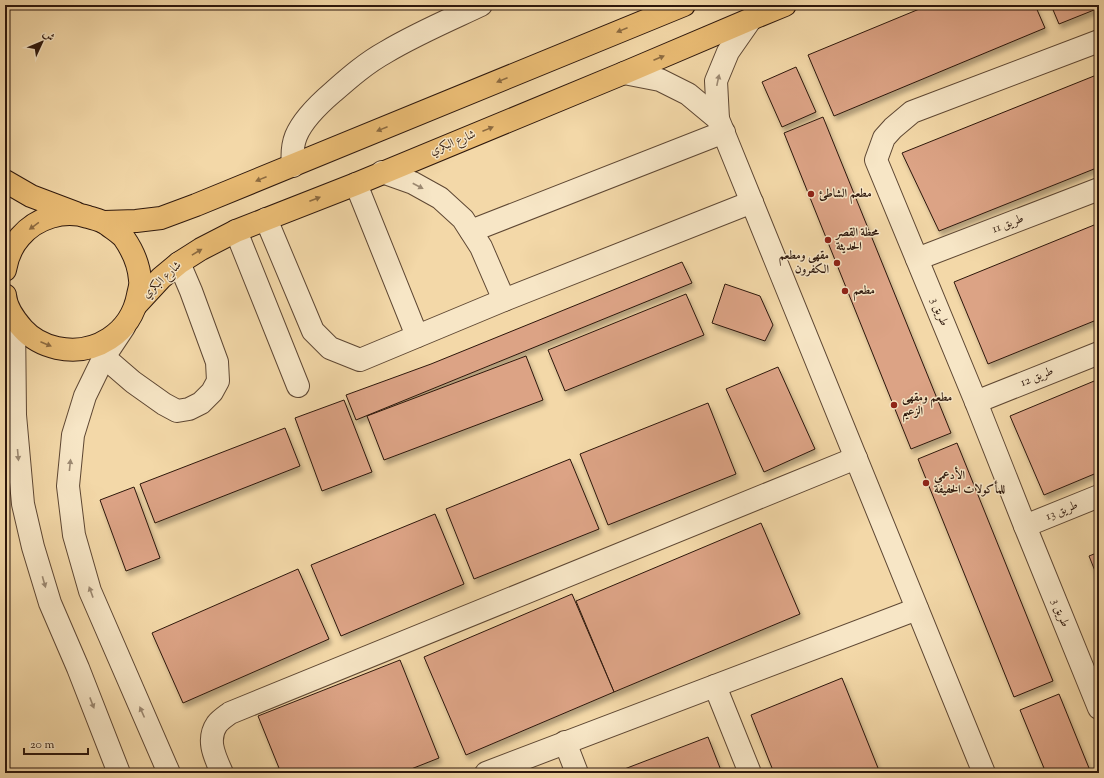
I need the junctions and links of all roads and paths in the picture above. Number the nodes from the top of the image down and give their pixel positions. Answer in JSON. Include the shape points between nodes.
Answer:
{"nodes":[{"id":1,"x":481,"y":5,"type":"edge"},
{"id":2,"x":684,"y":5,"type":"edge"},
{"id":3,"x":785,"y":5,"type":"edge"},
{"id":4,"x":751,"y":19,"type":"junction"},
{"id":5,"x":1099,"y":41,"type":"edge"},
{"id":6,"x":624,"y":73,"type":"junction"},
{"id":7,"x":721,"y":125,"type":"junction"},
{"id":8,"x":293,"y":166,"type":"junction"},
{"id":9,"x":382,"y":172,"type":"junction"},
{"id":10,"x":5,"y":181,"type":"edge"},
{"id":11,"x":356,"y":184,"type":"junction"},
{"id":12,"x":1099,"y":189,"type":"edge"},
{"id":13,"x":752,"y":202,"type":"junction"},
{"id":14,"x":79,"y":214,"type":"junction"},
{"id":15,"x":266,"y":218,"type":"junction"},
{"id":16,"x":104,"y":222,"type":"junction"},
{"id":17,"x":471,"y":230,"type":"junction"},
{"id":18,"x":236,"y":231,"type":"junction"},
{"id":19,"x":917,"y":259,"type":"junction"},
{"id":20,"x":179,"y":262,"type":"junction"},
{"id":21,"x":5,"y":270,"type":"edge"},
{"id":22,"x":5,"y":295,"type":"edge"},
{"id":23,"x":504,"y":300,"type":"junction"},
{"id":24,"x":136,"y":305,"type":"junction"},
{"id":25,"x":14,"y":319,"type":"junction"},
{"id":26,"x":125,"y":326,"type":"junction"},
{"id":27,"x":417,"y":336,"type":"junction"},
{"id":28,"x":1099,"y":353,"type":"edge"},
{"id":29,"x":104,"y":357,"type":"junction"},
{"id":30,"x":298,"y":386,"type":"dead end"},
{"id":31,"x":976,"y":402,"type":"junction"},
{"id":32,"x":856,"y":458,"type":"junction"},
{"id":33,"x":1099,"y":496,"type":"edge"},
{"id":34,"x":1025,"y":526,"type":"junction"},
{"id":35,"x":917,"y":609,"type":"junction"},
{"id":36,"x":1092,"y":667,"type":"edge"},
{"id":37,"x":715,"y":686,"type":"junction"},
{"id":38,"x":1099,"y":708,"type":"edge"},
{"id":39,"x":565,"y":742,"type":"junction"},
{"id":40,"x":119,"y":773,"type":"edge"},
{"id":41,"x":169,"y":773,"type":"edge"},
{"id":42,"x":222,"y":773,"type":"edge"},
{"id":43,"x":486,"y":773,"type":"edge"},
{"id":44,"x":577,"y":773,"type":"edge"},
{"id":45,"x":750,"y":773,"type":"edge"},
{"id":46,"x":984,"y":773,"type":"edge"}],
"edges":[{"from":1,"to":8,"type":"street","via":[[385,52],[342,84],[302,124],[295,136]]},
{"from":2,"to":8,"type":"main road","one_way":true},
{"from":3,"to":4,"type":"main road","name":"شارع البكري"},
{"from":6,"to":4,"type":"main road","name":"شارع البكري","one_way":true},
{"from":7,"to":4,"type":"street","one_way":true,"via":[[716,81],[728,52]]},
{"from":5,"to":19,"type":"street","name":"طريق 3","via":[[912,112],[884,138],[876,160]]},
{"from":6,"to":7,"type":"street","via":[[660,80],[688,94]]},
{"from":9,"to":6,"type":"main road","name":"شارع البكري","one_way":true},
{"from":7,"to":13,"type":"street"},
{"from":7,"to":17,"type":"street"},
{"from":8,"to":16,"type":"main road","one_way":true,"via":[[161,218]]},
{"from":9,"to":11,"type":"main road","name":"شارع البكري"},
{"from":9,"to":17,"type":"street","one_way":true,"via":[[413,183],[440,198]]},
{"from":10,"to":14,"type":"main road","via":[[32,196]]},
{"from":15,"to":11,"type":"main road","name":"شارع البكري","one_way":true},
{"from":11,"to":27,"type":"street"},
{"from":12,"to":19,"type":"street","name":"طريق 11"},
{"from":13,"to":23,"type":"street"},
{"from":13,"to":32,"type":"street"},
{"from":14,"to":16,"type":"main road"},
{"from":14,"to":21,"type":"main road","one_way":true,"via":[[57,215],[36,223],[19,238],[8,257]]},
{"from":15,"to":18,"type":"main road","name":"شارع البكري"},
{"from":15,"to":27,"type":"street","via":[[313,331],[330,348],[360,360]]},
{"from":16,"to":24,"type":"main road","via":[[123,237],[136,258],[140,281]]},
{"from":17,"to":23,"type":"street","via":[[481,246]]},
{"from":20,"to":18,"type":"main road","name":"شارع البكري","one_way":true},
{"from":18,"to":30,"type":"street"},
{"from":19,"to":31,"type":"street","name":"طريق 3"},
{"from":20,"to":24,"type":"main road","name":"شارع البكري"},
{"from":20,"to":29,"type":"street","via":[[217,362],[218,381],[212,392],[201,402],[177,411],[133,382]]},
{"from":22,"to":25,"type":"main road"},
{"from":23,"to":27,"type":"street"},
{"from":24,"to":26,"type":"main road"},
{"from":25,"to":26,"type":"main road","one_way":true,"via":[[28,335],[46,346],[68,350],[89,348],[108,340]]},
{"from":25,"to":40,"type":"street","one_way":true,"via":[[15,415],[23,504],[50,603]]},
{"from":26,"to":29,"type":"street"},
{"from":28,"to":31,"type":"street","name":"طريق 12"},
{"from":41,"to":29,"type":"street","one_way":true,"via":[[90,591],[74,535],[68,486],[73,435],[84,396]]},
{"from":31,"to":34,"type":"street","name":"طريق 3"},
{"from":32,"to":35,"type":"street"},
{"from":32,"to":42,"type":"street","via":[[230,713],[218,723],[213,734],[212,750]]},
{"from":33,"to":34,"type":"street","name":"طريق 13"},
{"from":34,"to":36,"type":"street","name":"طريق 3"},
{"from":35,"to":37,"type":"street"},
{"from":35,"to":46,"type":"street"},
{"from":36,"to":38,"type":"street","name":"طريق 3"},
{"from":37,"to":39,"type":"street"},
{"from":37,"to":45,"type":"street"},
{"from":39,"to":43,"type":"street"},
{"from":39,"to":44,"type":"street"}]}
